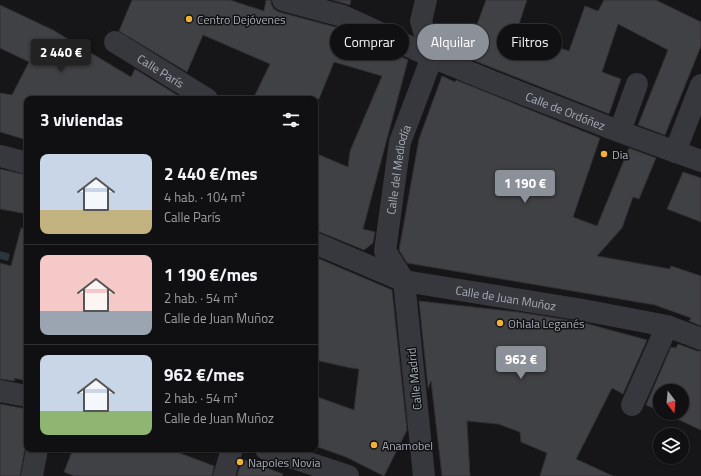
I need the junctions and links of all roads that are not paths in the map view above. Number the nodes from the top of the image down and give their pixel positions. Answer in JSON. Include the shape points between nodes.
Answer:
{"nodes":[{"id":1,"x":283,"y":0,"type":"edge"},
{"id":2,"x":426,"y":0,"type":"edge"},
{"id":3,"x":422,"y":24,"type":"edge"},
{"id":4,"x":115,"y":42,"type":"dead end"},
{"id":5,"x":417,"y":50,"type":"edge"},
{"id":6,"x":431,"y":60,"type":"edge"},
{"id":7,"x":439,"y":60,"type":"edge"},
{"id":8,"x":637,"y":84,"type":"dead end"},
{"id":9,"x":701,"y":85,"type":"edge"},
{"id":10,"x":202,"y":96,"type":"edge"},
{"id":11,"x":620,"y":132,"type":"junction"},
{"id":12,"x":675,"y":152,"type":"junction"},
{"id":13,"x":0,"y":156,"type":"edge"},
{"id":14,"x":24,"y":162,"type":"edge"},
{"id":15,"x":701,"y":162,"type":"edge"},
{"id":16,"x":318,"y":244,"type":"edge"},
{"id":17,"x":404,"y":281,"type":"junction"},
{"id":18,"x":667,"y":326,"type":"junction"},
{"id":19,"x":701,"y":339,"type":"edge"},
{"id":20,"x":0,"y":391,"type":"edge"},
{"id":21,"x":24,"y":395,"type":"edge"},
{"id":22,"x":632,"y":406,"type":"dead end"},
{"id":23,"x":36,"y":452,"type":"edge"},
{"id":24,"x":231,"y":452,"type":"edge"},
{"id":25,"x":275,"y":452,"type":"edge"},
{"id":26,"x":32,"y":476,"type":"edge"},
{"id":27,"x":224,"y":476,"type":"edge"},
{"id":28,"x":348,"y":476,"type":"edge"},
{"id":29,"x":424,"y":476,"type":"edge"}],
"edges":[{"from":1,"to":5,"type":"street","name":"Calle de Ordóñez","via":[[343,16]]},
{"from":2,"to":3,"type":"street"},
{"from":4,"to":10,"type":"street","name":"Calle París"},
{"from":6,"to":17,"type":"street","name":"Calle del Mediodía","via":[[400,142],[385,251]]},
{"from":7,"to":11,"type":"street","name":"Calle de Ordóñez"},
{"from":8,"to":11,"type":"street"},
{"from":9,"to":12,"type":"street"},
{"from":11,"to":12,"type":"street","name":"Calle de Ordóñez"},
{"from":12,"to":15,"type":"street","name":"Calle de Ordóñez"},
{"from":13,"to":14,"type":"street"},
{"from":16,"to":17,"type":"street","name":"Calle de Juan Muñoz"},
{"from":17,"to":18,"type":"street","name":"Calle de Juan Muñoz"},
{"from":17,"to":29,"type":"street","name":"Calle Madrid"},
{"from":18,"to":19,"type":"street","name":"Calle de Juan Muñoz"},
{"from":18,"to":22,"type":"street"},
{"from":20,"to":21,"type":"street"},
{"from":23,"to":26,"type":"street"},
{"from":24,"to":27,"type":"street"},
{"from":25,"to":28,"type":"street"}]}
